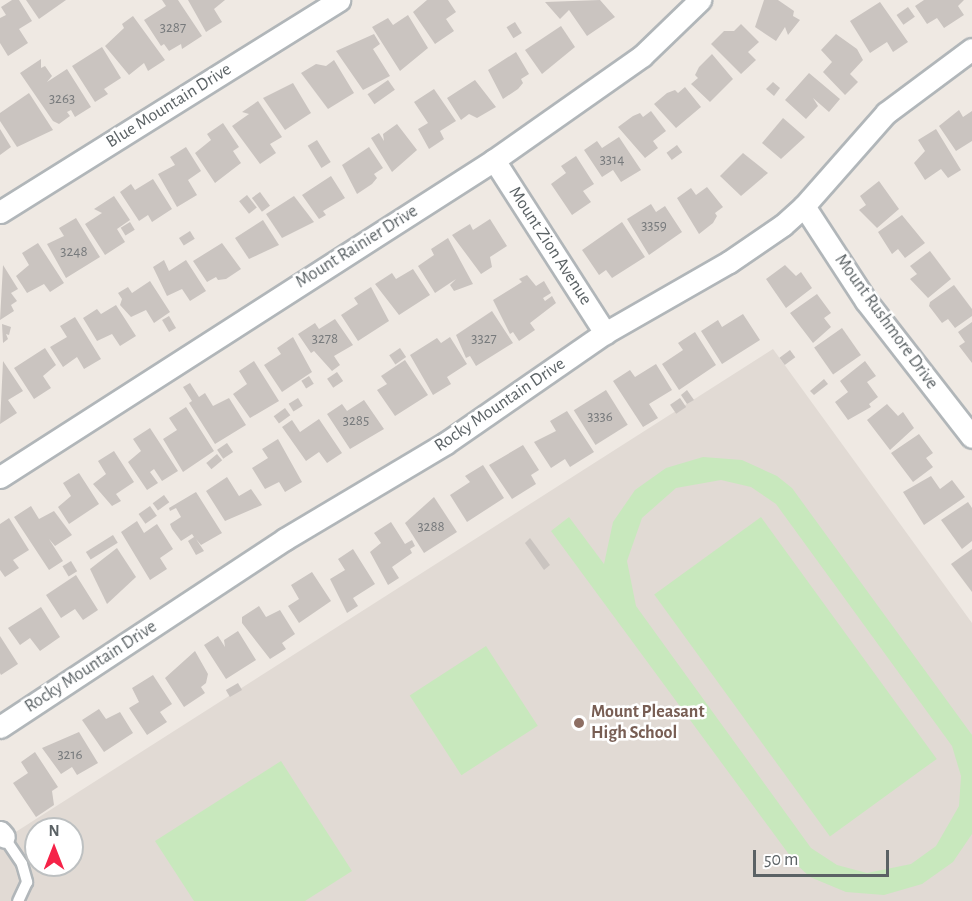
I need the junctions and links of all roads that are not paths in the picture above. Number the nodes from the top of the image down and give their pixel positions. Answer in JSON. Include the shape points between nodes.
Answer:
{"nodes":[{"id":1,"x":339,"y":0,"type":"edge"},
{"id":2,"x":700,"y":0,"type":"edge"},
{"id":3,"x":972,"y":49,"type":"edge"},
{"id":4,"x":494,"y":160,"type":"junction"},
{"id":5,"x":804,"y":206,"type":"junction"},
{"id":6,"x":0,"y":212,"type":"edge"},
{"id":7,"x":605,"y":333,"type":"junction"},
{"id":8,"x":972,"y":436,"type":"edge"},
{"id":9,"x":0,"y":477,"type":"edge"},
{"id":10,"x":0,"y":727,"type":"edge"},
{"id":11,"x":2,"y":835,"type":"edge"},
{"id":12,"x":18,"y":901,"type":"edge"}],
"edges":[{"from":1,"to":6,"type":"street","name":"Blue Mountain Drive"},
{"from":2,"to":4,"type":"street","name":"Mount Rainier Drive","via":[[642,56]]},
{"from":3,"to":5,"type":"street","name":"Rocky Mountain Drive","via":[[886,113]]},
{"from":4,"to":7,"type":"street","name":"Mount Zion Avenue"},
{"from":4,"to":9,"type":"street","name":"Mount Rainier Drive"},
{"from":5,"to":7,"type":"street","name":"Rocky Mountain Drive","via":[[729,262]]},
{"from":5,"to":8,"type":"street","name":"Mount Rushmore Drive","via":[[866,301]]},
{"from":7,"to":10,"type":"street","name":"Rocky Mountain Drive","via":[[446,443],[285,539]]},
{"from":11,"to":12,"type":"lane","via":[[22,864],[27,882]]}]}
